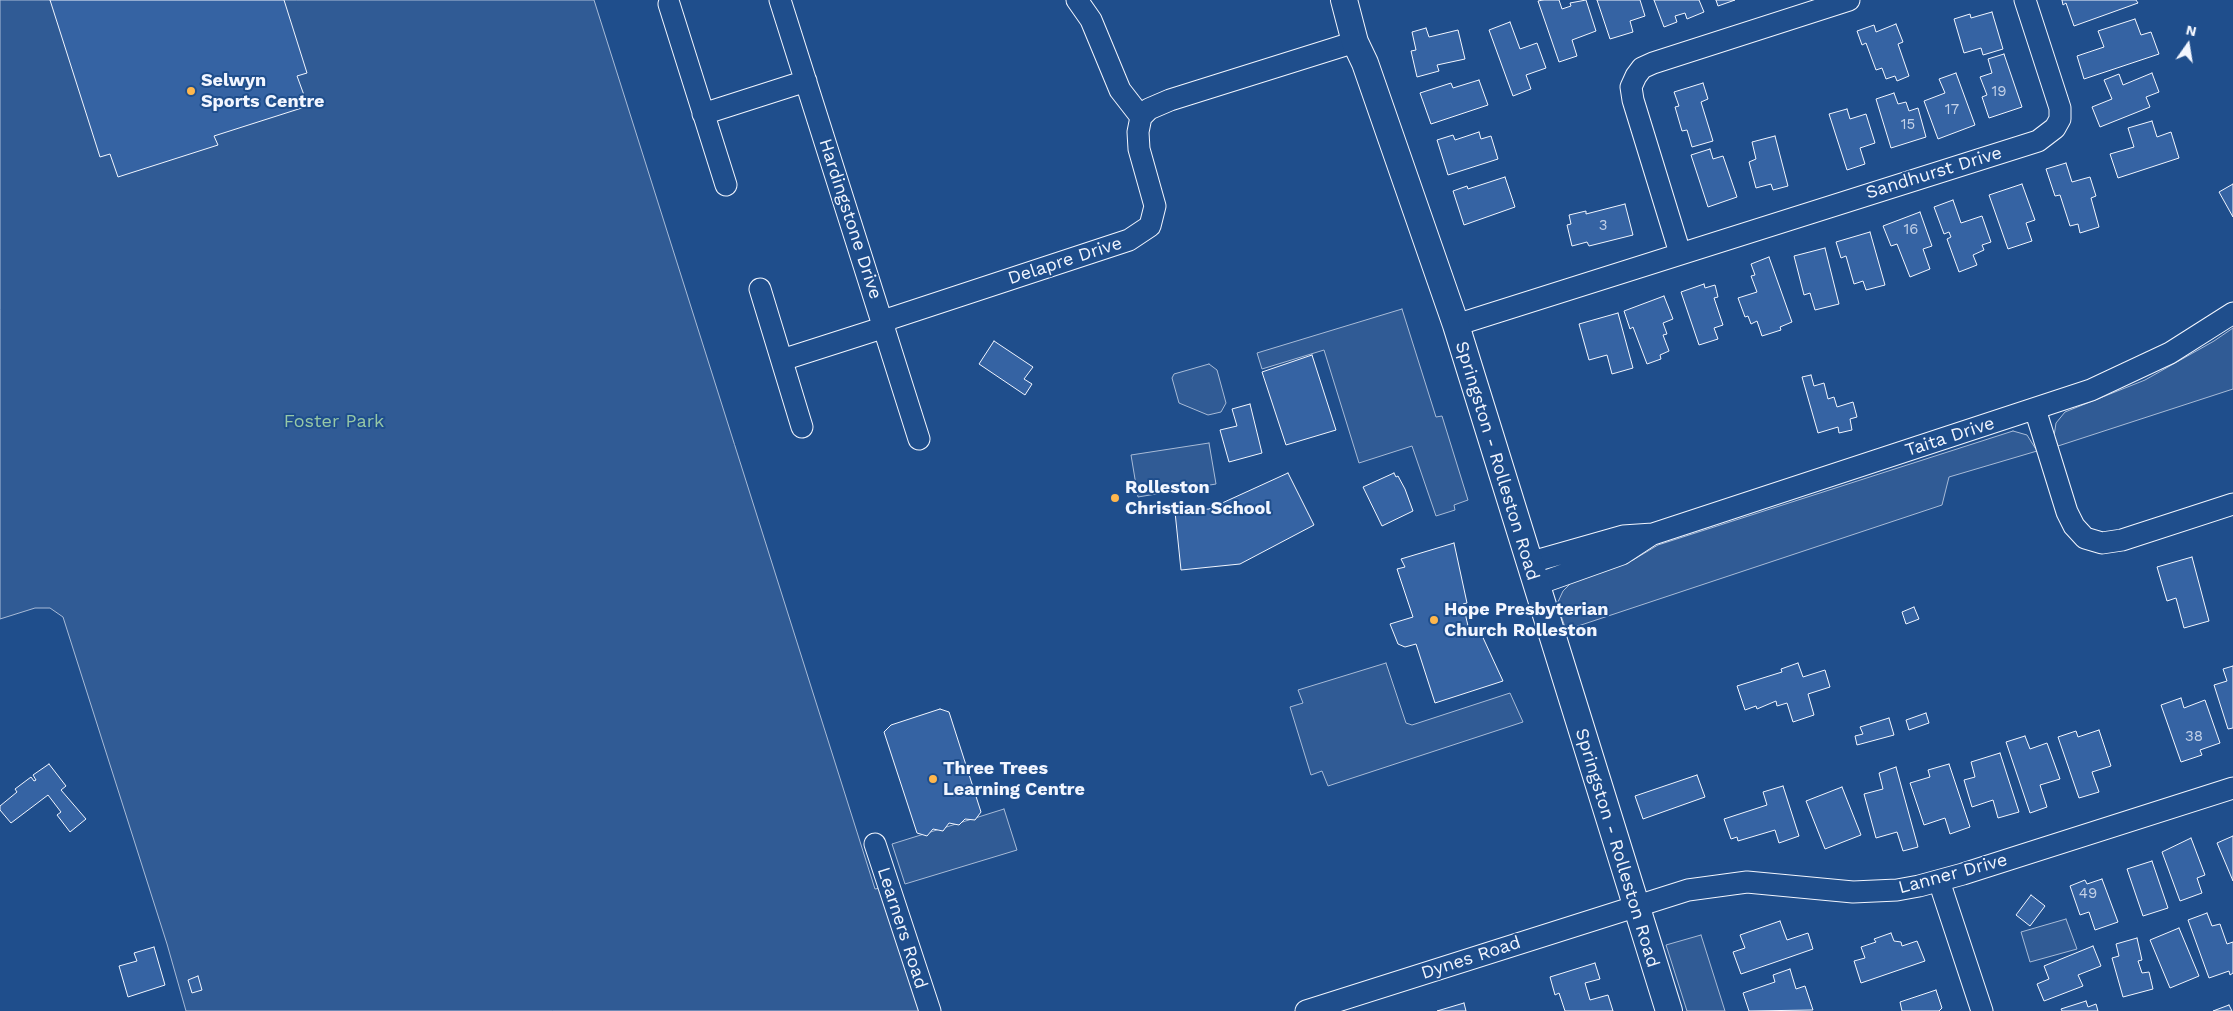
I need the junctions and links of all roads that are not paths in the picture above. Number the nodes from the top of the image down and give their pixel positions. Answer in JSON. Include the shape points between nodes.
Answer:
{"nodes":[{"id":1,"x":780,"y":0,"type":"edge"},
{"id":2,"x":1077,"y":0,"type":"edge"},
{"id":3,"x":1344,"y":0,"type":"edge"},
{"id":4,"x":1849,"y":0,"type":"edge"},
{"id":5,"x":2025,"y":0,"type":"edge"},
{"id":6,"x":669,"y":4,"type":"dead end"},
{"id":7,"x":1806,"y":6,"type":"edge"},
{"id":8,"x":1355,"y":42,"type":"junction"},
{"id":9,"x":806,"y":81,"type":"junction"},
{"id":10,"x":704,"y":114,"type":"junction"},
{"id":11,"x":1141,"y":117,"type":"junction"},
{"id":12,"x":726,"y":185,"type":"dead end"},
{"id":13,"x":1680,"y":253,"type":"junction"},
{"id":14,"x":760,"y":289,"type":"dead end"},
{"id":15,"x":2233,"y":312,"type":"edge"},
{"id":16,"x":884,"y":324,"type":"junction"},
{"id":17,"x":1456,"y":325,"type":"junction"},
{"id":18,"x":782,"y":360,"type":"junction"},
{"id":19,"x":2035,"y":409,"type":"junction"},
{"id":20,"x":802,"y":427,"type":"dead end"},
{"id":21,"x":919,"y":439,"type":"dead end"},
{"id":22,"x":2233,"y":504,"type":"edge"},
{"id":23,"x":1532,"y":574,"type":"junction"},
{"id":24,"x":2233,"y":788,"type":"edge"},
{"id":25,"x":875,"y":844,"type":"dead end"},
{"id":26,"x":1939,"y":881,"type":"junction"},
{"id":27,"x":1635,"y":906,"type":"junction"},
{"id":28,"x":930,"y":1011,"type":"edge"},
{"id":29,"x":1306,"y":1011,"type":"edge"},
{"id":30,"x":1669,"y":1011,"type":"edge"},
{"id":31,"x":1982,"y":1011,"type":"edge"}],
"edges":[{"from":1,"to":9,"type":"street","name":"Hardingstone Drive"},
{"from":2,"to":11,"type":"street","via":[[1091,20],[1120,90]]},
{"from":3,"to":8,"type":"main road","name":"Springston - Rolleston Road"},
{"from":4,"to":7,"type":"street"},
{"from":5,"to":13,"type":"street","name":"Sandhurst Drive","via":[[2060,108],[2060,119],[2049,134],[2038,141]]},
{"from":6,"to":10,"type":"street"},
{"from":7,"to":13,"type":"street","via":[[1653,63],[1642,68],[1636,76],[1631,87],[1633,100]]},
{"from":8,"to":11,"type":"street","via":[[1170,100],[1149,109]]},
{"from":8,"to":17,"type":"main road","name":"Springston - Rolleston Road"},
{"from":9,"to":10,"type":"street"},
{"from":9,"to":16,"type":"street","name":"Hardingstone Drive"},
{"from":10,"to":12,"type":"street"},
{"from":11,"to":16,"type":"street","name":"Delapre Drive","via":[[1139,150],[1155,206],[1150,226],[1129,240]]},
{"from":13,"to":17,"type":"street","name":"Sandhurst Drive"},
{"from":14,"to":18,"type":"street"},
{"from":15,"to":19,"type":"street","name":"Taita Drive","via":[[2170,353],[2130,374]]},
{"from":16,"to":18,"type":"street","name":"Delapre Drive"},
{"from":16,"to":21,"type":"street","name":"Hardingstone Drive"},
{"from":17,"to":23,"type":"main road","name":"Springston - Rolleston Road"},
{"from":18,"to":20,"type":"street"},
{"from":19,"to":22,"type":"street","via":[[2067,512],[2085,538],[2102,544],[2122,540]]},
{"from":19,"to":23,"type":"street","name":"Taita Drive","via":[[1653,534],[1623,536]]},
{"from":23,"to":27,"type":"main road","name":"Springston - Rolleston Road"},
{"from":24,"to":26,"type":"street","name":"Lanner Drive"},
{"from":25,"to":28,"type":"street","name":"Learners Road"},
{"from":26,"to":27,"type":"street","name":"Lanner Drive","via":[[1874,892],[1768,882],[1727,883],[1688,890]]},
{"from":26,"to":31,"type":"street"},
{"from":27,"to":29,"type":"street","name":"Dynes Road"},
{"from":27,"to":30,"type":"main road","name":"Springston - Rolleston Road"}]}
